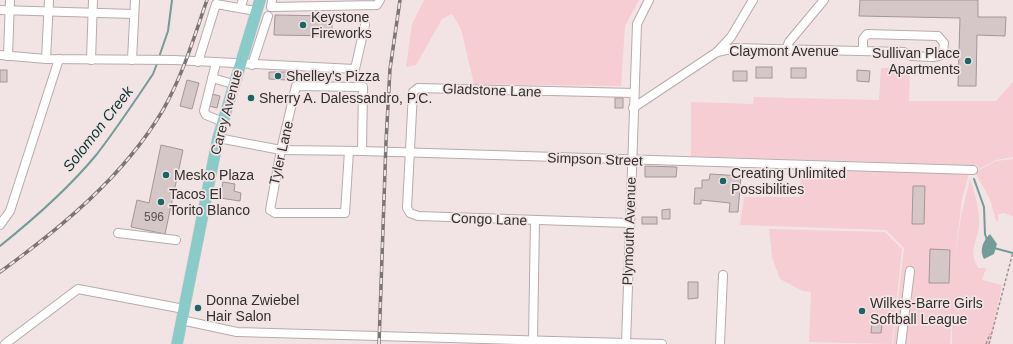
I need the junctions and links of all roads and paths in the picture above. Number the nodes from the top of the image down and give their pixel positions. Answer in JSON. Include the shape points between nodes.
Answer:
{"nodes":[{"id":1,"x":10,"y":0,"type":"edge"},
{"id":2,"x":49,"y":0,"type":"edge"},
{"id":3,"x":94,"y":0,"type":"edge"},
{"id":4,"x":135,"y":0,"type":"edge"},
{"id":5,"x":260,"y":0,"type":"edge"},
{"id":6,"x":272,"y":0,"type":"edge"},
{"id":7,"x":380,"y":0,"type":"edge"},
{"id":8,"x":649,"y":0,"type":"edge"},
{"id":9,"x":753,"y":0,"type":"edge"},
{"id":10,"x":824,"y":0,"type":"edge"},
{"id":11,"x":217,"y":2,"type":"edge"},
{"id":12,"x":335,"y":3,"type":"edge"},
{"id":13,"x":241,"y":4,"type":"edge"},
{"id":14,"x":0,"y":10,"type":"edge"},
{"id":15,"x":9,"y":10,"type":"junction"},
{"id":16,"x":48,"y":11,"type":"junction"},
{"id":17,"x":256,"y":11,"type":"junction"},
{"id":18,"x":93,"y":12,"type":"junction"},
{"id":19,"x":134,"y":14,"type":"junction"},
{"id":20,"x":268,"y":16,"type":"dead end"},
{"id":21,"x":365,"y":25,"type":"dead end"},
{"id":22,"x":786,"y":50,"type":"junction"},
{"id":23,"x":863,"y":51,"type":"junction"},
{"id":24,"x":717,"y":52,"type":"junction"},
{"id":25,"x":4,"y":55,"type":"edge"},
{"id":26,"x":46,"y":59,"type":"junction"},
{"id":27,"x":58,"y":59,"type":"junction"},
{"id":28,"x":91,"y":60,"type":"junction"},
{"id":29,"x":132,"y":60,"type":"junction"},
{"id":30,"x":198,"y":62,"type":"junction"},
{"id":31,"x":216,"y":63,"type":"junction"},
{"id":32,"x":239,"y":65,"type":"junction"},
{"id":33,"x":252,"y":65,"type":"junction"},
{"id":34,"x":212,"y":78,"type":"junction"},
{"id":35,"x":233,"y":84,"type":"junction"},
{"id":36,"x":634,"y":93,"type":"junction"},
{"id":37,"x":633,"y":108,"type":"junction"},
{"id":38,"x":223,"y":122,"type":"junction"},
{"id":39,"x":218,"y":138,"type":"junction"},
{"id":40,"x":281,"y":150,"type":"junction"},
{"id":41,"x":349,"y":151,"type":"junction"},
{"id":42,"x":362,"y":151,"type":"junction"},
{"id":43,"x":409,"y":153,"type":"junction"},
{"id":44,"x":632,"y":160,"type":"junction"},
{"id":45,"x":973,"y":170,"type":"dead end"},
{"id":46,"x":536,"y":220,"type":"junction"},
{"id":47,"x":629,"y":223,"type":"junction"},
{"id":48,"x":0,"y":225,"type":"edge"},
{"id":49,"x":118,"y":234,"type":"dead end"},
{"id":50,"x":176,"y":240,"type":"dead end"},
{"id":51,"x":1013,"y":252,"type":"edge"},
{"id":52,"x":910,"y":271,"type":"dead end"},
{"id":53,"x":723,"y":276,"type":"dead end"},
{"id":54,"x":184,"y":309,"type":"junction"},
{"id":55,"x":181,"y":320,"type":"junction"},
{"id":56,"x":532,"y":340,"type":"junction"},
{"id":57,"x":400,"y":341,"type":"edge"},
{"id":58,"x":5,"y":344,"type":"edge"},
{"id":59,"x":176,"y":344,"type":"edge"},
{"id":60,"x":626,"y":344,"type":"edge"},
{"id":61,"x":662,"y":344,"type":"edge"},
{"id":62,"x":720,"y":344,"type":"edge"},
{"id":63,"x":901,"y":344,"type":"edge"},
{"id":64,"x":987,"y":344,"type":"edge"}],
"edges":[{"from":1,"to":15,"type":"street"},
{"from":2,"to":16,"type":"street"},
{"from":3,"to":18,"type":"street"},
{"from":4,"to":19,"type":"street"},
{"from":5,"to":17,"type":"main road","name":"Carey Avenue"},
{"from":6,"to":12,"type":"street","via":[[271,7]]},
{"from":7,"to":12,"type":"street","via":[[377,5]]},
{"from":8,"to":36,"type":"street","name":"Plymouth Avenue","via":[[637,24]]},
{"from":9,"to":24,"type":"street","via":[[731,37]]},
{"from":10,"to":22,"type":"street","via":[[789,42]]},
{"from":11,"to":13,"type":"street"},
{"from":11,"to":30,"type":"street"},
{"from":13,"to":17,"type":"street"},
{"from":14,"to":15,"type":"street"},
{"from":15,"to":16,"type":"street"},
{"from":15,"to":25,"type":"street"},
{"from":16,"to":18,"type":"street"},
{"from":16,"to":26,"type":"street"},
{"from":17,"to":32,"type":"main road","name":"Carey Avenue"},
{"from":18,"to":19,"type":"street"},
{"from":18,"to":28,"type":"street"},
{"from":19,"to":29,"type":"street"},
{"from":20,"to":33,"type":"street"},
{"from":21,"to":33,"type":"street","via":[[356,69]]},
{"from":22,"to":23,"type":"street","name":"Claymont Avenue"},
{"from":22,"to":24,"type":"street","name":"Claymont Avenue","via":[[735,48]]},
{"from":23,"to":23,"type":"street","name":"Claymont Avenue","via":[[939,56],[943,53],[944,43],[938,36],[867,34],[863,39]]},
{"from":24,"to":37,"type":"street","name":"Claymont Avenue"},
{"from":25,"to":26,"type":"street"},
{"from":26,"to":27,"type":"street"},
{"from":27,"to":28,"type":"street"},
{"from":27,"to":48,"type":"street","via":[[10,211]]},
{"from":28,"to":29,"type":"street"},
{"from":29,"to":30,"type":"street"},
{"from":30,"to":31,"type":"street"},
{"from":31,"to":32,"type":"street"},
{"from":31,"to":34,"type":"street"},
{"from":32,"to":33,"type":"street"},
{"from":32,"to":35,"type":"main road","name":"Carey Avenue"},
{"from":34,"to":35,"type":"street"},
{"from":34,"to":38,"type":"street","via":[[204,111],[206,115]]},
{"from":35,"to":38,"type":"main road","name":"Carey Avenue"},
{"from":36,"to":37,"type":"street","name":"Plymouth Avenue"},
{"from":36,"to":43,"type":"street","name":"Gladstone Lane","via":[[418,88],[413,92]]},
{"from":37,"to":44,"type":"street","name":"Plymouth Avenue"},
{"from":38,"to":39,"type":"main road","name":"Carey Avenue"},
{"from":39,"to":40,"type":"street","name":"Simpson Street"},
{"from":39,"to":54,"type":"main road","name":"Carey Avenue"},
{"from":40,"to":41,"type":"street","name":"Simpson Street"},
{"from":40,"to":41,"type":"street","name":"Tyler Lane","via":[[270,210],[275,213],[346,213]]},
{"from":40,"to":42,"type":"street","name":"Tyler Lane","via":[[296,86],[364,86]]},
{"from":41,"to":42,"type":"street","name":"Simpson Street"},
{"from":42,"to":43,"type":"street","name":"Simpson Street"},
{"from":43,"to":44,"type":"street","name":"Simpson Street"},
{"from":43,"to":46,"type":"street","name":"Congo Lane","via":[[407,208],[410,214]]},
{"from":44,"to":45,"type":"street","name":"Simpson Street"},
{"from":44,"to":47,"type":"street","name":"Plymouth Avenue"},
{"from":46,"to":47,"type":"street","name":"Congo Lane"},
{"from":46,"to":56,"type":"street"},
{"from":47,"to":60,"type":"street","name":"Plymouth Avenue"},
{"from":49,"to":50,"type":"street"},
{"from":51,"to":64,"type":"path"},
{"from":52,"to":63,"type":"street"},
{"from":53,"to":62,"type":"street"},
{"from":54,"to":55,"type":"main road","name":"Carey Avenue"},
{"from":54,"to":58,"type":"street","via":[[78,289]]},
{"from":55,"to":57,"type":"street","via":[[237,332]]},
{"from":55,"to":59,"type":"main road","name":"Carey Avenue"},
{"from":56,"to":57,"type":"street"},
{"from":56,"to":60,"type":"street"},
{"from":60,"to":61,"type":"street"}]}
